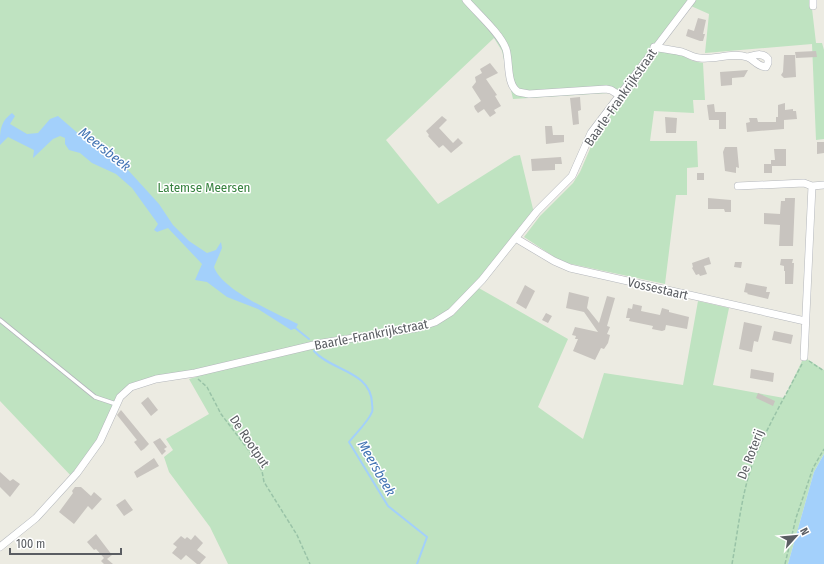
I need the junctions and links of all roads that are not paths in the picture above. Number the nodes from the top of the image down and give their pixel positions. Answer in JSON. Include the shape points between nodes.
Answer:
{"nodes":[{"id":1,"x":466,"y":0,"type":"edge"},
{"id":2,"x":692,"y":0,"type":"edge"},
{"id":3,"x":654,"y":48,"type":"junction"},
{"id":4,"x":748,"y":57,"type":"dead end"},
{"id":5,"x":619,"y":95,"type":"junction"},
{"id":6,"x":824,"y":185,"type":"edge"},
{"id":7,"x":738,"y":186,"type":"dead end"},
{"id":8,"x":812,"y":186,"type":"junction"},
{"id":9,"x":517,"y":239,"type":"junction"},
{"id":10,"x":0,"y":320,"type":"edge"},
{"id":11,"x":805,"y":321,"type":"junction"},
{"id":12,"x":804,"y":357,"type":"road end"},
{"id":13,"x":116,"y":404,"type":"junction"},
{"id":14,"x":0,"y":547,"type":"edge"}],
"edges":[{"from":1,"to":5,"type":"street","via":[[503,43],[512,83],[518,92],[529,94],[606,89]]},
{"from":2,"to":3,"type":"street","name":"Baarle-Frankrijkstraat"},
{"from":3,"to":4,"type":"street","via":[[684,52],[701,59]]},
{"from":3,"to":5,"type":"street","name":"Baarle-Frankrijkstraat"},
{"from":5,"to":9,"type":"street","name":"Baarle-Frankrijkstraat","via":[[591,133],[572,176],[537,211]]},
{"from":6,"to":8,"type":"street"},
{"from":7,"to":8,"type":"street","via":[[804,183]]},
{"from":8,"to":11,"type":"street"},
{"from":9,"to":11,"type":"street","name":"Vossestaart","via":[[570,268]]},
{"from":9,"to":13,"type":"street","name":"Baarle-Frankrijkstraat","via":[[467,298],[435,322],[408,330],[312,345],[195,373],[156,379],[137,384],[125,392]]},
{"from":10,"to":13,"type":"lane","via":[[95,397]]},
{"from":11,"to":12,"type":"street"},
{"from":13,"to":14,"type":"street","name":"Baarle-Frankrijkstraat","via":[[100,441],[77,474],[36,518]]}]}
